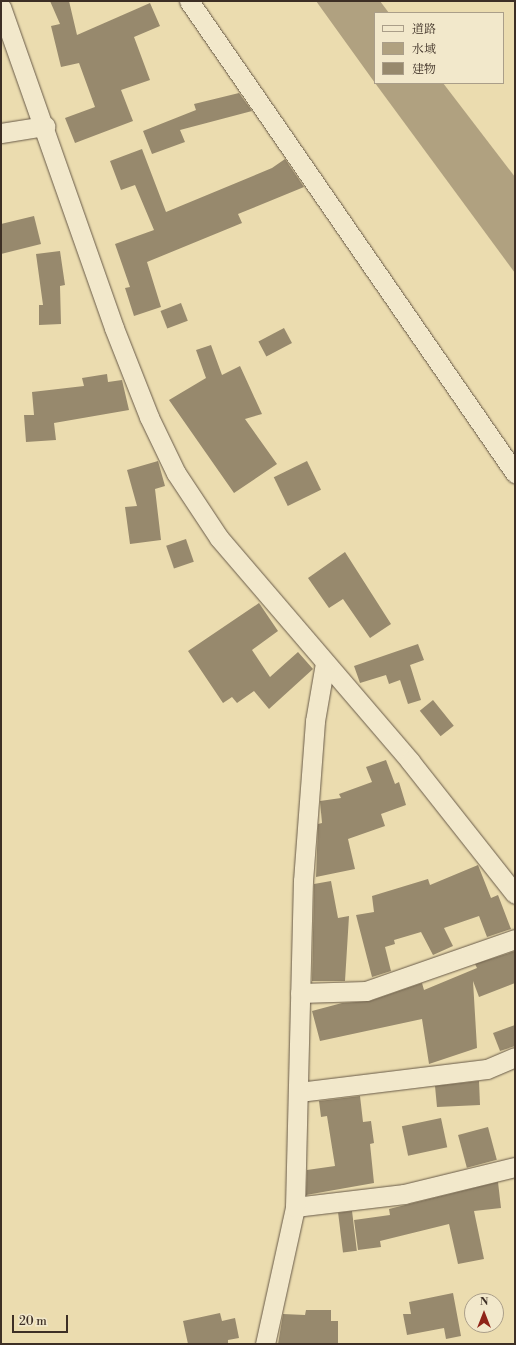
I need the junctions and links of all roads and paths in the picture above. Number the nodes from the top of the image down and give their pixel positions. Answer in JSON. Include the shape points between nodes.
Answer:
{"nodes":[{"id":1,"x":189,"y":1,"type":"edge"},
{"id":2,"x":1,"y":7,"type":"edge"},
{"id":3,"x":44,"y":126,"type":"junction"},
{"id":4,"x":1,"y":133,"type":"edge"},
{"id":5,"x":515,"y":473,"type":"edge"},
{"id":6,"x":325,"y":663,"type":"junction"},
{"id":7,"x":515,"y":894,"type":"edge"},
{"id":8,"x":515,"y":939,"type":"edge"},
{"id":9,"x":300,"y":993,"type":"junction"},
{"id":10,"x":515,"y":1057,"type":"edge"},
{"id":11,"x":299,"y":1092,"type":"junction"},
{"id":12,"x":515,"y":1167,"type":"edge"},
{"id":13,"x":295,"y":1207,"type":"junction"},
{"id":14,"x":265,"y":1344,"type":"edge"}],
"edges":[{"from":1,"to":5,"type":"street"},
{"from":2,"to":3,"type":"street"},
{"from":3,"to":4,"type":"street"},
{"from":3,"to":6,"type":"street","via":[[114,328],[149,417],[176,473],[219,538]]},
{"from":6,"to":7,"type":"street","via":[[410,761]]},
{"from":6,"to":9,"type":"street","via":[[314,736],[303,881]]},
{"from":8,"to":9,"type":"street","via":[[366,991]]},
{"from":9,"to":11,"type":"street"},
{"from":10,"to":11,"type":"street","via":[[487,1069]]},
{"from":11,"to":13,"type":"street"},
{"from":12,"to":13,"type":"street","via":[[404,1194]]},
{"from":13,"to":14,"type":"street"}]}
